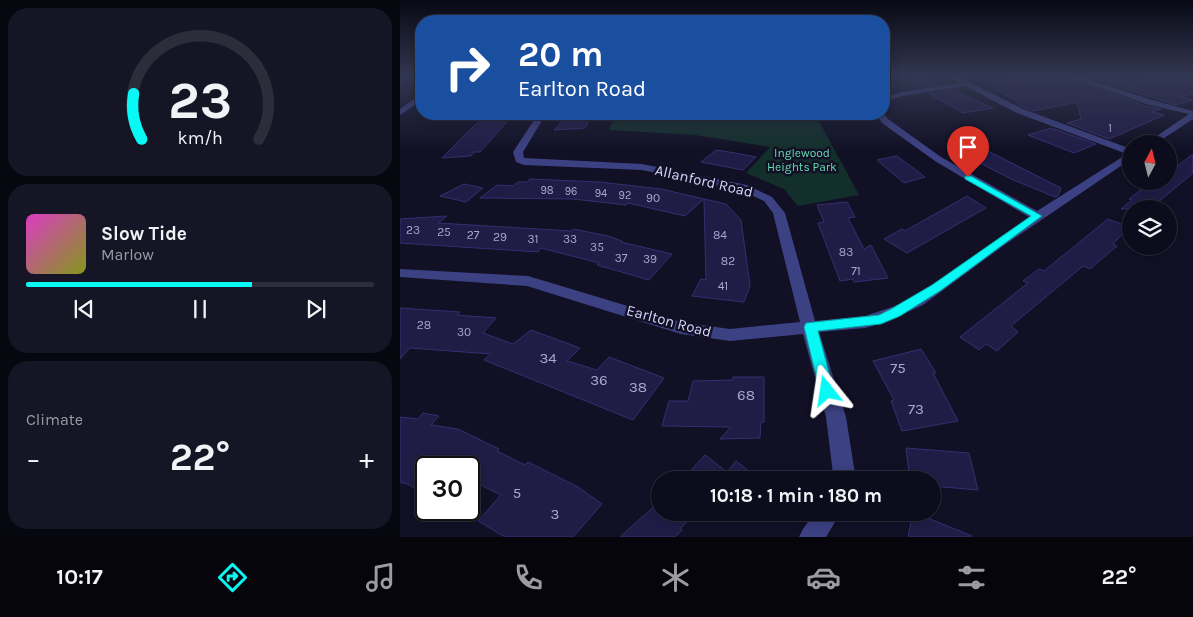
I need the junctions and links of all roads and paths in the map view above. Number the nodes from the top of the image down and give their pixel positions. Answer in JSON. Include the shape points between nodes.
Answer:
{"nodes":[{"id":1,"x":1001,"y":101,"type":"edge"},
{"id":2,"x":1146,"y":101,"type":"edge"},
{"id":3,"x":415,"y":102,"type":"edge"},
{"id":4,"x":400,"y":113,"type":"edge"},
{"id":5,"x":1193,"y":114,"type":"edge"},
{"id":6,"x":538,"y":120,"type":"edge"},
{"id":7,"x":884,"y":120,"type":"edge"},
{"id":8,"x":1162,"y":135,"type":"edge"},
{"id":9,"x":1122,"y":150,"type":"edge"},
{"id":10,"x":1122,"y":160,"type":"edge"},
{"id":11,"x":1037,"y":216,"type":"junction"},
{"id":12,"x":400,"y":273,"type":"edge"},
{"id":13,"x":810,"y":327,"type":"junction"},
{"id":14,"x":844,"y":471,"type":"edge"},
{"id":15,"x":823,"y":521,"type":"edge"},
{"id":16,"x":811,"y":537,"type":"edge"}],
"edges":[{"from":1,"to":9,"type":"street"},
{"from":2,"to":5,"type":"street"},
{"from":3,"to":4,"type":"street"},
{"from":5,"to":8,"type":"street"},
{"from":6,"to":13,"type":"street","name":"Allanford Road","via":[[518,152],[517,156],[524,162],[642,167],[744,187],[768,199],[779,213]]},
{"from":7,"to":11,"type":"street","via":[[938,159]]},
{"from":10,"to":11,"type":"street","name":"Earlton Road"},
{"from":11,"to":13,"type":"street","name":"Earlton Road","via":[[936,288],[881,319]]},
{"from":12,"to":13,"type":"street","name":"Earlton Road","via":[[528,281],[708,333],[730,335]]},
{"from":13,"to":14,"type":"street","name":"Allanford Road","via":[[836,417]]},
{"from":15,"to":16,"type":"street"}]}
